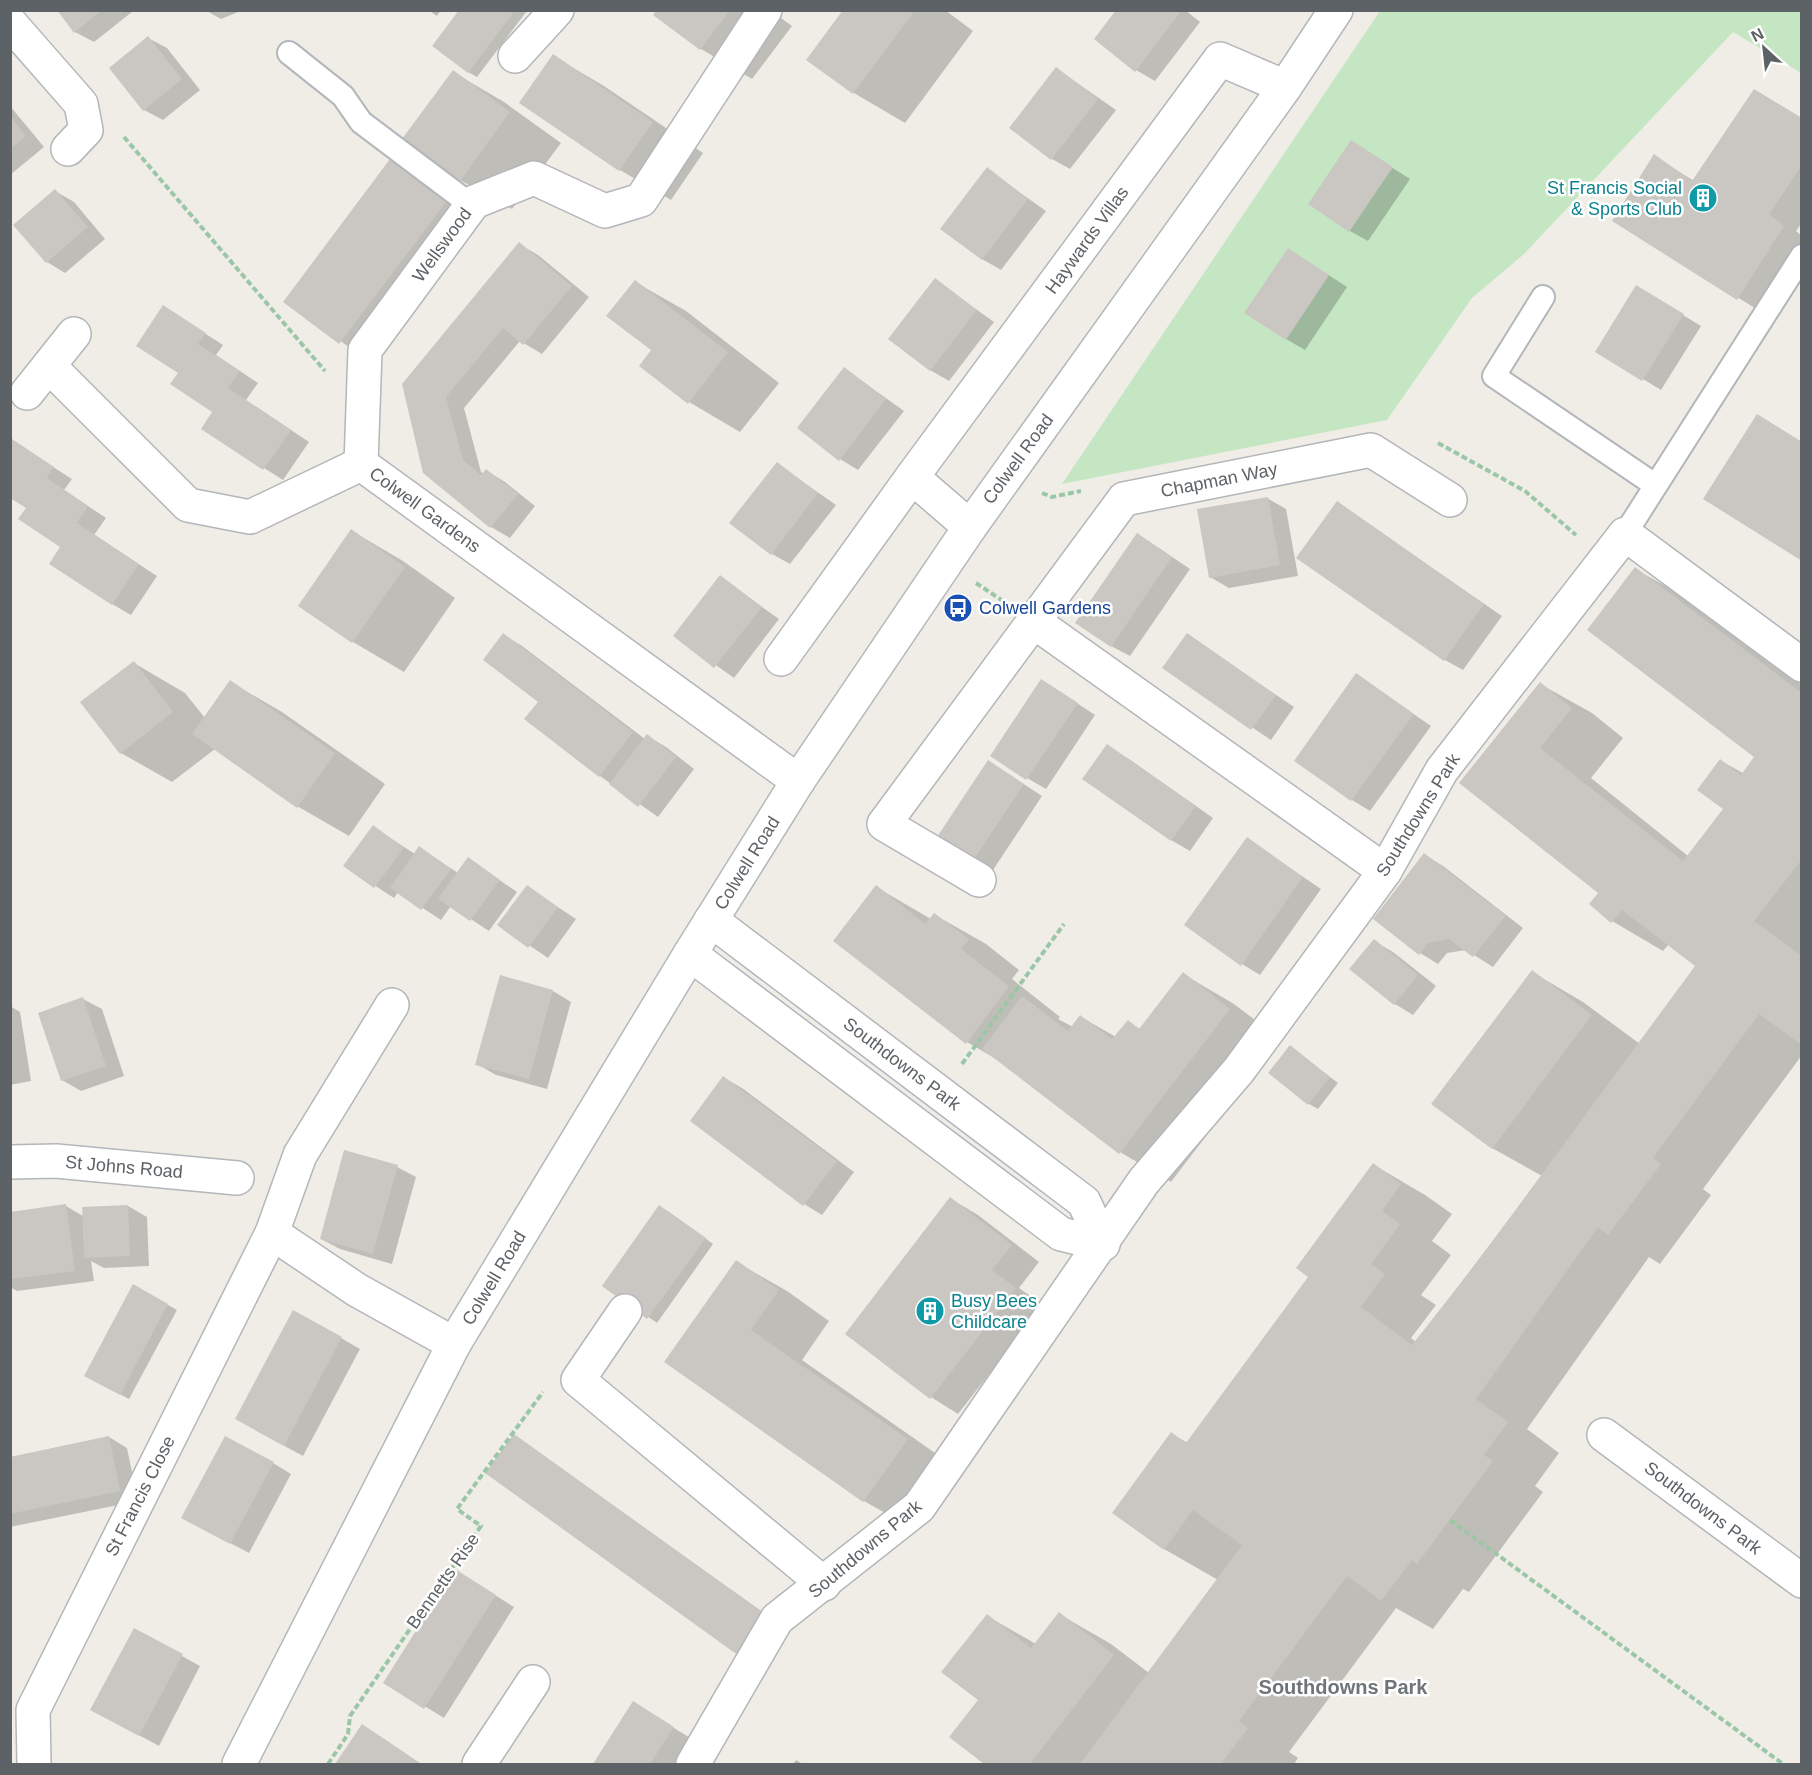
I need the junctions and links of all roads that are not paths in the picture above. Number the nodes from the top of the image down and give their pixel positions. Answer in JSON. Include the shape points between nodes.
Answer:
{"nodes":[{"id":1,"x":557,"y":10,"type":"edge"},
{"id":2,"x":765,"y":10,"type":"edge"},
{"id":3,"x":1335,"y":10,"type":"edge"},
{"id":4,"x":10,"y":23,"type":"edge"},
{"id":5,"x":289,"y":53,"type":"dead end"},
{"id":6,"x":515,"y":56,"type":"dead end"},
{"id":7,"x":1285,"y":87,"type":"junction"},
{"id":8,"x":68,"y":149,"type":"dead end"},
{"id":9,"x":471,"y":205,"type":"junction"},
{"id":10,"x":1802,"y":256,"type":"edge"},
{"id":11,"x":1544,"y":297,"type":"dead end"},
{"id":12,"x":75,"y":334,"type":"dead end"},
{"id":13,"x":50,"y":367,"type":"junction"},
{"id":14,"x":27,"y":393,"type":"dead end"},
{"id":15,"x":361,"y":464,"type":"junction"},
{"id":16,"x":912,"y":477,"type":"junction"},
{"id":17,"x":1655,"y":485,"type":"junction"},
{"id":18,"x":1450,"y":500,"type":"dead end"},
{"id":19,"x":970,"y":527,"type":"junction"},
{"id":20,"x":1625,"y":534,"type":"junction"},
{"id":21,"x":1033,"y":621,"type":"junction"},
{"id":22,"x":781,"y":659,"type":"dead end"},
{"id":23,"x":1802,"y":665,"type":"edge"},
{"id":24,"x":798,"y":781,"type":"junction"},
{"id":25,"x":1385,"y":871,"type":"junction"},
{"id":26,"x":979,"y":880,"type":"dead end"},
{"id":27,"x":711,"y":920,"type":"junction"},
{"id":28,"x":690,"y":954,"type":"junction"},
{"id":29,"x":393,"y":1005,"type":"dead end"},
{"id":30,"x":10,"y":1162,"type":"edge"},
{"id":31,"x":237,"y":1178,"type":"dead end"},
{"id":32,"x":272,"y":1233,"type":"junction"},
{"id":33,"x":1103,"y":1245,"type":"junction"},
{"id":34,"x":625,"y":1311,"type":"dead end"},
{"id":35,"x":454,"y":1344,"type":"junction"},
{"id":36,"x":1604,"y":1435,"type":"dead end"},
{"id":37,"x":1802,"y":1581,"type":"edge"},
{"id":38,"x":825,"y":1584,"type":"junction"},
{"id":39,"x":533,"y":1682,"type":"dead end"},
{"id":40,"x":34,"y":1764,"type":"edge"},
{"id":41,"x":239,"y":1764,"type":"edge"},
{"id":42,"x":479,"y":1764,"type":"edge"},
{"id":43,"x":693,"y":1764,"type":"edge"}],
"edges":[{"from":1,"to":6,"type":"street"},
{"from":2,"to":9,"type":"street","name":"Wellswood","via":[[641,200],[605,211],[534,178]]},
{"from":3,"to":7,"type":"street","name":"Colwell Road"},
{"from":4,"to":8,"type":"street","via":[[81,104],[86,130]]},
{"from":5,"to":9,"type":"lane","via":[[343,96],[361,122]]},
{"from":7,"to":16,"type":"street","name":"Haywards Villas","via":[[1220,59]]},
{"from":7,"to":19,"type":"street","name":"Colwell Road"},
{"from":9,"to":15,"type":"street","name":"Wellswood","via":[[364,351]]},
{"from":10,"to":17,"type":"lane"},
{"from":11,"to":17,"type":"lane","via":[[1494,376]]},
{"from":12,"to":13,"type":"street"},
{"from":13,"to":14,"type":"street"},
{"from":13,"to":15,"type":"street","name":"Colwell Gardens","via":[[188,505],[250,517]]},
{"from":15,"to":24,"type":"street","name":"Colwell Gardens"},
{"from":16,"to":19,"type":"street"},
{"from":16,"to":22,"type":"street","name":"Haywards Villas"},
{"from":17,"to":20,"type":"lane"},
{"from":18,"to":21,"type":"street","name":"Chapman Way","via":[[1371,450],[1124,499]]},
{"from":19,"to":24,"type":"street","name":"Colwell Road"},
{"from":20,"to":23,"type":"street"},
{"from":20,"to":25,"type":"street","name":"Southdowns Park","via":[[1442,770]]},
{"from":21,"to":25,"type":"street"},
{"from":21,"to":26,"type":"street","name":"Chapman Way","via":[[884,824]]},
{"from":24,"to":27,"type":"street","name":"Colwell Road"},
{"from":25,"to":33,"type":"street","name":"Southdowns Park","via":[[1239,1070],[1144,1181]]},
{"from":27,"to":28,"type":"street","name":"Colwell Road"},
{"from":27,"to":33,"type":"street","name":"Southdowns Park","via":[[1084,1202]]},
{"from":28,"to":33,"type":"street","via":[[1061,1234]]},
{"from":28,"to":35,"type":"street","name":"Colwell Road"},
{"from":29,"to":32,"type":"street","name":"St Francis Close","via":[[300,1155]]},
{"from":30,"to":31,"type":"street","name":"St Johns Road","via":[[56,1161]]},
{"from":32,"to":35,"type":"street","via":[[357,1290]]},
{"from":32,"to":40,"type":"street","name":"St Francis Close","via":[[33,1710]]},
{"from":33,"to":38,"type":"street","name":"Southdowns Park","via":[[919,1508]]},
{"from":34,"to":38,"type":"street","via":[[578,1380]]},
{"from":35,"to":41,"type":"street","name":"Colwell Road"},
{"from":36,"to":37,"type":"street","name":"Southdowns Park"},
{"from":38,"to":43,"type":"street","name":"Southdowns Park","via":[[777,1619]]},
{"from":39,"to":42,"type":"street"}]}
